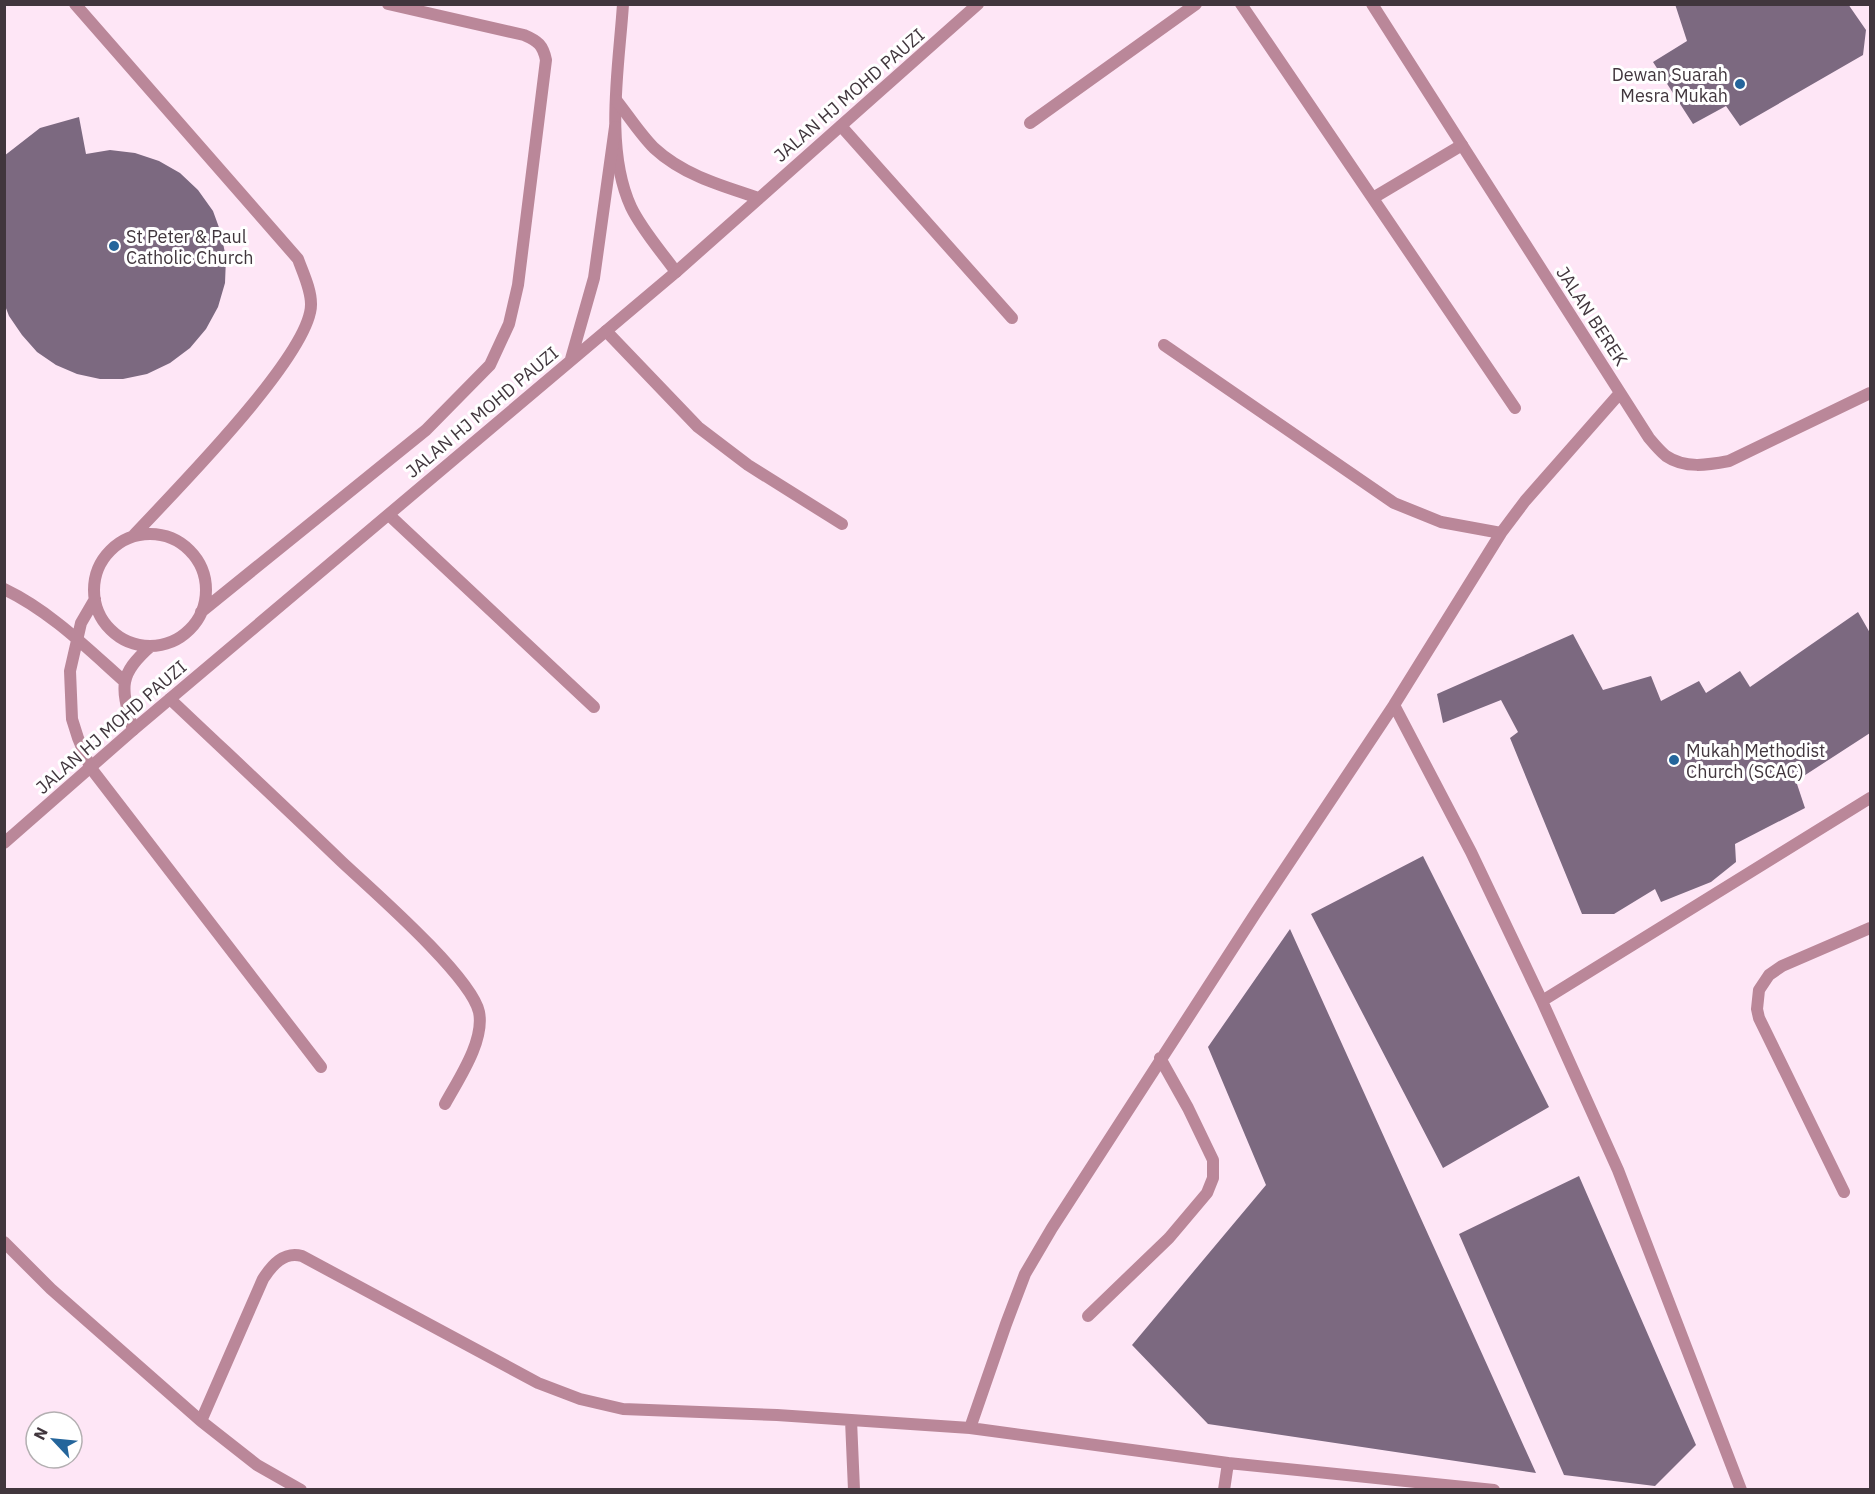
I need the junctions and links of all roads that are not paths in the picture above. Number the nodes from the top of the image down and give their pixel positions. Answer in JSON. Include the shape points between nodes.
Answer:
{"nodes":[{"id":1,"x":75,"y":4,"type":"edge"},
{"id":2,"x":388,"y":4,"type":"edge"},
{"id":3,"x":623,"y":4,"type":"edge"},
{"id":4,"x":978,"y":4,"type":"edge"},
{"id":5,"x":1196,"y":4,"type":"edge"},
{"id":6,"x":1241,"y":4,"type":"edge"},
{"id":7,"x":1372,"y":4,"type":"edge"},
{"id":8,"x":616,"y":100,"type":"junction"},
{"id":9,"x":1030,"y":123,"type":"dead end"},
{"id":10,"x":841,"y":126,"type":"junction"},
{"id":11,"x":615,"y":127,"type":"junction"},
{"id":12,"x":1462,"y":145,"type":"junction"},
{"id":13,"x":759,"y":198,"type":"junction"},
{"id":14,"x":1373,"y":198,"type":"junction"},
{"id":15,"x":676,"y":272,"type":"junction"},
{"id":16,"x":1012,"y":318,"type":"dead end"},
{"id":17,"x":606,"y":331,"type":"junction"},
{"id":18,"x":1164,"y":345,"type":"dead end"},
{"id":19,"x":571,"y":360,"type":"junction"},
{"id":20,"x":1620,"y":393,"type":"junction"},
{"id":21,"x":1870,"y":393,"type":"edge"},
{"id":22,"x":1515,"y":408,"type":"dead end"},
{"id":23,"x":388,"y":514,"type":"junction"},
{"id":24,"x":842,"y":524,"type":"dead end"},
{"id":25,"x":1501,"y":533,"type":"junction"},
{"id":26,"x":133,"y":536,"type":"junction"},
{"id":27,"x":4,"y":589,"type":"edge"},
{"id":28,"x":94,"y":599,"type":"junction"},
{"id":29,"x":201,"y":612,"type":"junction"},
{"id":30,"x":76,"y":637,"type":"junction"},
{"id":31,"x":151,"y":646,"type":"junction"},
{"id":32,"x":124,"y":681,"type":"junction"},
{"id":33,"x":170,"y":699,"type":"junction"},
{"id":34,"x":1394,"y":705,"type":"junction"},
{"id":35,"x":594,"y":707,"type":"dead end"},
{"id":36,"x":133,"y":730,"type":"junction"},
{"id":37,"x":90,"y":766,"type":"junction"},
{"id":38,"x":1870,"y":799,"type":"edge"},
{"id":39,"x":4,"y":843,"type":"edge"},
{"id":40,"x":1870,"y":927,"type":"edge"},
{"id":41,"x":1542,"y":1001,"type":"junction"},
{"id":42,"x":1160,"y":1058,"type":"junction"},
{"id":43,"x":321,"y":1067,"type":"dead end"},
{"id":44,"x":445,"y":1104,"type":"dead end"},
{"id":45,"x":1844,"y":1192,"type":"dead end"},
{"id":46,"x":4,"y":1242,"type":"edge"},
{"id":47,"x":1088,"y":1316,"type":"dead end"},
{"id":48,"x":201,"y":1420,"type":"junction"},
{"id":49,"x":851,"y":1420,"type":"junction"},
{"id":50,"x":970,"y":1428,"type":"junction"},
{"id":51,"x":1228,"y":1463,"type":"junction"},
{"id":52,"x":301,"y":1490,"type":"edge"},
{"id":53,"x":854,"y":1490,"type":"edge"},
{"id":54,"x":1224,"y":1490,"type":"edge"},
{"id":55,"x":1494,"y":1490,"type":"edge"},
{"id":56,"x":1741,"y":1490,"type":"edge"}],
"edges":[{"from":1,"to":26,"type":"street","via":[[298,259],[311,304],[307,322],[272,381],[207,458]]},
{"from":2,"to":29,"type":"street","via":[[524,35],[544,49],[546,60],[518,285],[508,324],[490,365],[426,430]]},
{"from":3,"to":8,"type":"street"},
{"from":4,"to":10,"type":"street","name":"JALAN HJ MOHD PAUZI"},
{"from":5,"to":9,"type":"street"},
{"from":6,"to":14,"type":"street"},
{"from":7,"to":12,"type":"street","name":"JALAN BEREK"},
{"from":8,"to":11,"type":"street"},
{"from":8,"to":13,"type":"street","via":[[653,147],[670,160],[713,183]]},
{"from":10,"to":13,"type":"street","name":"JALAN HJ MOHD PAUZI"},
{"from":10,"to":16,"type":"street"},
{"from":11,"to":15,"type":"street","via":[[617,152],[631,206]]},
{"from":11,"to":19,"type":"street","via":[[594,278]]},
{"from":12,"to":14,"type":"street"},
{"from":12,"to":20,"type":"street","name":"JALAN BEREK"},
{"from":13,"to":15,"type":"street","name":"JALAN HJ MOHD PAUZI"},
{"from":14,"to":22,"type":"street"},
{"from":15,"to":17,"type":"street","name":"JALAN HJ MOHD PAUZI"},
{"from":17,"to":19,"type":"street","name":"JALAN HJ MOHD PAUZI"},
{"from":17,"to":24,"type":"street","via":[[698,427],[748,465]]},
{"from":18,"to":25,"type":"street","via":[[1394,503],[1441,522]]},
{"from":19,"to":23,"type":"street","name":"JALAN HJ MOHD PAUZI"},
{"from":20,"to":21,"type":"street","name":"JALAN BEREK","via":[[1649,438],[1666,456],[1684,464],[1705,466],[1729,461]]},
{"from":20,"to":25,"type":"street"},
{"from":23,"to":33,"type":"street","name":"JALAN HJ MOHD PAUZI"},
{"from":23,"to":35,"type":"street"},
{"from":25,"to":34,"type":"street"},
{"from":26,"to":28,"type":"street","via":[[119,543],[98,567]]},
{"from":26,"to":29,"type":"street","via":[[165,535],[192,552],[205,581],[206,597]]},
{"from":27,"to":30,"type":"street","via":[[22,597]]},
{"from":28,"to":30,"type":"street"},
{"from":28,"to":31,"type":"street","via":[[108,628],[120,638]]},
{"from":29,"to":31,"type":"street","via":[[181,636]]},
{"from":30,"to":32,"type":"street"},
{"from":30,"to":37,"type":"street","via":[[70,671],[70,706]]},
{"from":31,"to":32,"type":"street","via":[[136,658]]},
{"from":32,"to":36,"type":"street","via":[[123,694]]},
{"from":33,"to":36,"type":"street","name":"JALAN HJ MOHD PAUZI"},
{"from":33,"to":44,"type":"street","via":[[392,909],[449,967],[472,997],[479,1026],[475,1043]]},
{"from":34,"to":41,"type":"street","via":[[1471,852]]},
{"from":34,"to":42,"type":"street"},
{"from":36,"to":37,"type":"street","name":"JALAN HJ MOHD PAUZI"},
{"from":37,"to":39,"type":"street","name":"JALAN HJ MOHD PAUZI"},
{"from":37,"to":43,"type":"street"},
{"from":38,"to":41,"type":"street"},
{"from":40,"to":45,"type":"street","via":[[1769,975],[1759,990],[1757,1009]]},
{"from":41,"to":56,"type":"street","via":[[1618,1170]]},
{"from":42,"to":47,"type":"street","via":[[1213,1161],[1213,1178],[1207,1193],[1168,1238]]},
{"from":42,"to":50,"type":"street","via":[[1025,1274]]},
{"from":46,"to":48,"type":"street"},
{"from":48,"to":49,"type":"street","via":[[263,1279],[284,1257],[293,1254],[538,1383],[580,1399],[623,1409]]},
{"from":48,"to":52,"type":"street","via":[[257,1465]]},
{"from":49,"to":50,"type":"street"},
{"from":49,"to":53,"type":"street"},
{"from":50,"to":51,"type":"street"},
{"from":51,"to":54,"type":"street"},
{"from":51,"to":55,"type":"street"}]}
